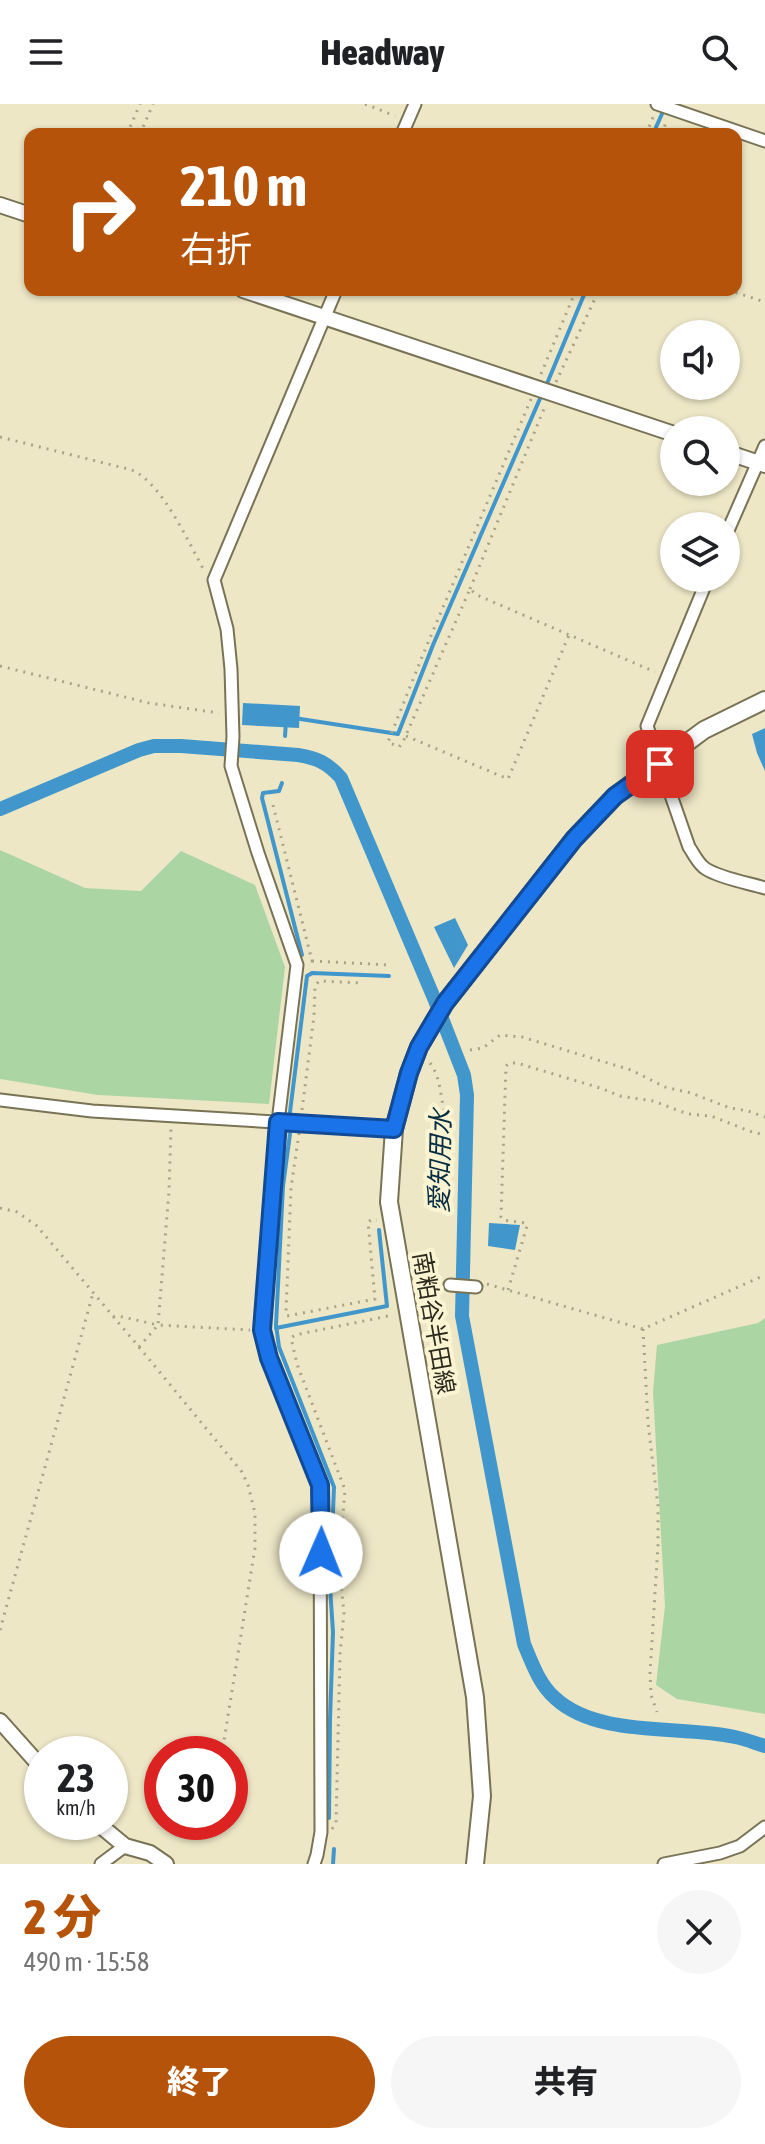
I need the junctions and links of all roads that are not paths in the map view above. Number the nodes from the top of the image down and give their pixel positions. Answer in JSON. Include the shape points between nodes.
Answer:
{"nodes":[{"id":1,"x":415,"y":104,"type":"edge"},
{"id":2,"x":661,"y":106,"type":"edge"},
{"id":3,"x":404,"y":128,"type":"edge"},
{"id":4,"x":726,"y":128,"type":"edge"},
{"id":5,"x":742,"y":133,"type":"edge"},
{"id":6,"x":765,"y":141,"type":"edge"},
{"id":7,"x":0,"y":205,"type":"edge"},
{"id":8,"x":24,"y":213,"type":"edge"},
{"id":9,"x":260,"y":296,"type":"edge"},
{"id":10,"x":333,"y":296,"type":"edge"},
{"id":11,"x":324,"y":318,"type":"junction"},
{"id":12,"x":660,"y":429,"type":"edge"},
{"id":13,"x":765,"y":446,"type":"edge"},
{"id":14,"x":740,"y":456,"type":"edge"},
{"id":15,"x":761,"y":463,"type":"edge"},
{"id":16,"x":737,"y":512,"type":"edge"},
{"id":17,"x":702,"y":592,"type":"edge"},
{"id":18,"x":765,"y":700,"type":"edge"},
{"id":19,"x":660,"y":764,"type":"junction"},
{"id":20,"x":765,"y":888,"type":"edge"},
{"id":21,"x":0,"y":1100,"type":"edge"},
{"id":22,"x":278,"y":1122,"type":"junction"},
{"id":23,"x":394,"y":1129,"type":"junction"},
{"id":24,"x":450,"y":1285,"type":"dead end"},
{"id":25,"x":476,"y":1287,"type":"road end"},
{"id":26,"x":0,"y":1721,"type":"edge"},
{"id":27,"x":24,"y":1748,"type":"edge"},
{"id":28,"x":765,"y":1827,"type":"edge"},
{"id":29,"x":118,"y":1840,"type":"edge"},
{"id":30,"x":125,"y":1846,"type":"junction"},
{"id":31,"x":101,"y":1864,"type":"edge"},
{"id":32,"x":166,"y":1864,"type":"edge"},
{"id":33,"x":314,"y":1864,"type":"edge"},
{"id":34,"x":475,"y":1864,"type":"edge"},
{"id":35,"x":664,"y":1864,"type":"edge"}],
"edges":[{"from":1,"to":3,"type":"street"},
{"from":2,"to":4,"type":"street"},
{"from":5,"to":6,"type":"street"},
{"from":7,"to":8,"type":"street"},
{"from":9,"to":11,"type":"street"},
{"from":10,"to":11,"type":"street"},
{"from":11,"to":12,"type":"street"},
{"from":11,"to":22,"type":"street","via":[[214,580],[231,669],[231,766],[296,962]]},
{"from":13,"to":15,"type":"street"},
{"from":14,"to":15,"type":"street"},
{"from":15,"to":16,"type":"street"},
{"from":17,"to":19,"type":"street","via":[[647,726]]},
{"from":18,"to":19,"type":"main road","name":"南粕谷半田線","via":[[704,730]]},
{"from":19,"to":20,"type":"street","via":[[689,847],[700,863]]},
{"from":19,"to":23,"type":"main road","name":"南粕谷半田線","via":[[615,796],[574,839],[445,1003],[409,1073]]},
{"from":21,"to":22,"type":"street"},
{"from":22,"to":23,"type":"street"},
{"from":22,"to":33,"type":"street","via":[[262,1331],[320,1485],[321,1832]]},
{"from":23,"to":34,"type":"main road","name":"南粕谷半田線","via":[[389,1202],[475,1697],[482,1796]]},
{"from":24,"to":25,"type":"street"},
{"from":26,"to":27,"type":"street"},
{"from":28,"to":35,"type":"street","via":[[740,1846]]},
{"from":29,"to":30,"type":"street"},
{"from":30,"to":31,"type":"street"},
{"from":30,"to":32,"type":"street"}]}
